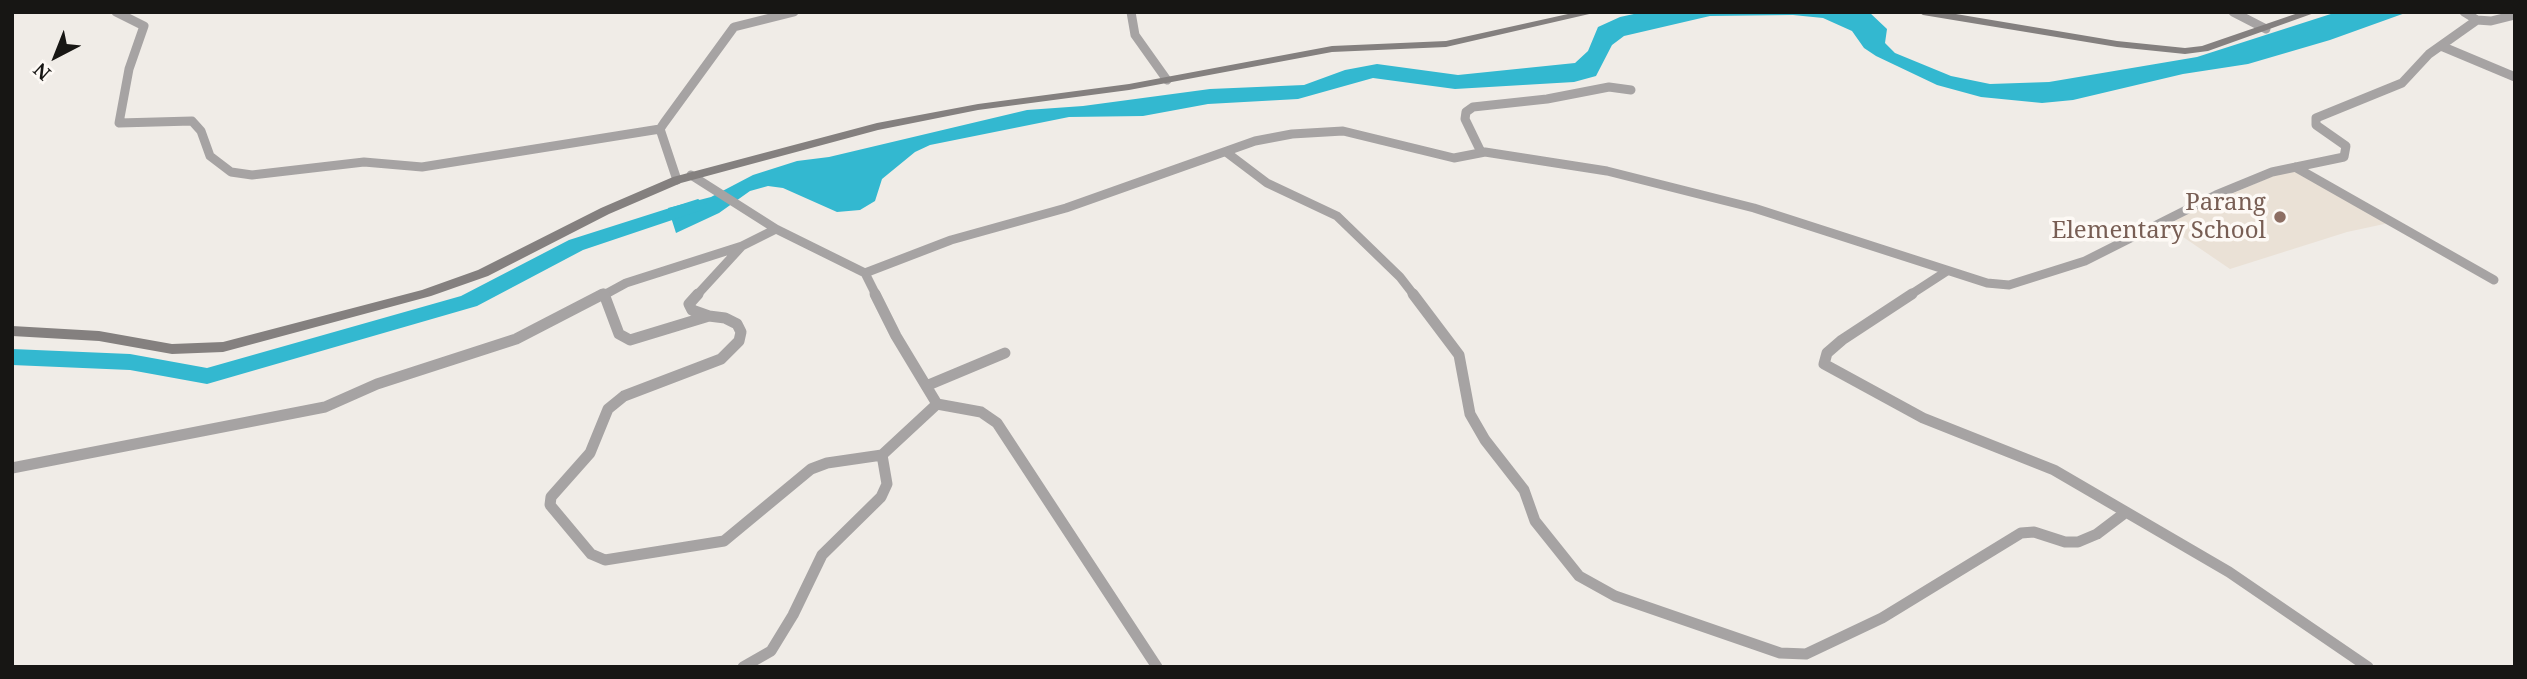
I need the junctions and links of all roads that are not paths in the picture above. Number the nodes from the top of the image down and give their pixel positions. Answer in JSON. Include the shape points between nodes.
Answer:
{"nodes":[{"id":1,"x":117,"y":12,"type":"edge"},
{"id":2,"x":794,"y":12,"type":"edge"},
{"id":3,"x":1131,"y":12,"type":"edge"},
{"id":4,"x":1593,"y":12,"type":"edge"},
{"id":5,"x":1923,"y":12,"type":"edge"},
{"id":6,"x":2233,"y":12,"type":"edge"},
{"id":7,"x":2312,"y":12,"type":"edge"},
{"id":8,"x":2465,"y":13,"type":"edge"},
{"id":9,"x":2515,"y":15,"type":"edge"},
{"id":10,"x":2477,"y":20,"type":"junction"},
{"id":11,"x":2266,"y":29,"type":"junction"},
{"id":12,"x":2441,"y":46,"type":"junction"},
{"id":13,"x":2515,"y":77,"type":"edge"},
{"id":14,"x":1167,"y":79,"type":"junction"},
{"id":15,"x":1631,"y":90,"type":"dead end"},
{"id":16,"x":660,"y":129,"type":"junction"},
{"id":17,"x":1226,"y":152,"type":"junction"},
{"id":18,"x":1481,"y":152,"type":"junction"},
{"id":19,"x":2295,"y":167,"type":"junction"},
{"id":20,"x":691,"y":175,"type":"junction"},
{"id":21,"x":677,"y":180,"type":"junction"},
{"id":22,"x":776,"y":229,"type":"junction"},
{"id":23,"x":742,"y":246,"type":"junction"},
{"id":24,"x":1947,"y":271,"type":"junction"},
{"id":25,"x":865,"y":273,"type":"junction"},
{"id":26,"x":2494,"y":280,"type":"dead end"},
{"id":27,"x":603,"y":294,"type":"junction"},
{"id":28,"x":709,"y":316,"type":"junction"},
{"id":29,"x":12,"y":331,"type":"edge"},
{"id":30,"x":1006,"y":353,"type":"dead end"},
{"id":31,"x":926,"y":386,"type":"junction"},
{"id":32,"x":937,"y":404,"type":"junction"},
{"id":33,"x":882,"y":454,"type":"junction"},
{"id":34,"x":12,"y":468,"type":"edge"},
{"id":35,"x":2126,"y":512,"type":"junction"},
{"id":36,"x":743,"y":667,"type":"edge"},
{"id":37,"x":1157,"y":667,"type":"edge"},
{"id":38,"x":2368,"y":667,"type":"edge"}],
"edges":[{"from":1,"to":16,"type":"street","via":[[144,26],[129,69],[119,123],[192,121],[210,156],[231,172],[252,175],[364,162],[422,167]]},
{"from":2,"to":16,"type":"street","via":[[734,27]]},
{"from":3,"to":14,"type":"street","via":[[1135,35]]},
{"from":4,"to":14,"type":"main road","via":[[1446,44],[1332,49]]},
{"from":5,"to":11,"type":"main road","via":[[2176,51],[2204,49]]},
{"from":6,"to":11,"type":"street"},
{"from":7,"to":11,"type":"main road"},
{"from":8,"to":10,"type":"street"},
{"from":9,"to":10,"type":"street"},
{"from":10,"to":12,"type":"street"},
{"from":12,"to":13,"type":"street"},
{"from":12,"to":19,"type":"street","via":[[2402,83],[2316,118],[2316,125],[2346,146],[2347,154]]},
{"from":14,"to":20,"type":"main road","via":[[877,127]]},
{"from":15,"to":18,"type":"street","via":[[1609,87],[1473,107],[1465,119]]},
{"from":16,"to":21,"type":"street"},
{"from":17,"to":18,"type":"street","via":[[1268,138],[1333,130],[1371,135],[1454,158]]},
{"from":17,"to":25,"type":"street","via":[[1066,208],[951,240]]},
{"from":17,"to":35,"type":"street","via":[[1267,183],[1337,216],[1400,277],[1459,355],[1474,422],[1524,490],[1535,521],[1579,576],[1615,596],[1780,653],[1805,654],[1882,618],[2021,533],[2078,542]]},
{"from":18,"to":24,"type":"street","via":[[1606,171],[1696,192]]},
{"from":19,"to":24,"type":"street","via":[[2216,195],[2069,267],[2003,285]]},
{"from":19,"to":26,"type":"street"},
{"from":20,"to":21,"type":"main road"},
{"from":20,"to":22,"type":"street"},
{"from":21,"to":29,"type":"main road","via":[[458,282],[272,337],[198,350],[99,336]]},
{"from":22,"to":23,"type":"street"},
{"from":22,"to":25,"type":"street"},
{"from":23,"to":27,"type":"street","via":[[626,282]]},
{"from":23,"to":28,"type":"street","via":[[689,304],[692,310]]},
{"from":24,"to":35,"type":"street","via":[[1842,340],[1827,354],[1824,364],[1923,418],[2054,470]]},
{"from":25,"to":31,"type":"street"},
{"from":27,"to":28,"type":"street","via":[[618,334],[630,340]]},
{"from":27,"to":34,"type":"street","via":[[516,339],[377,384],[325,407]]},
{"from":28,"to":33,"type":"street","via":[[737,324],[741,332],[732,351],[704,367],[614,401],[590,453],[551,497],[554,513],[591,554],[617,559],[724,541],[811,469]]},
{"from":30,"to":31,"type":"street"},
{"from":31,"to":32,"type":"street"},
{"from":32,"to":33,"type":"street"},
{"from":32,"to":37,"type":"street","via":[[981,412],[997,423]]},
{"from":33,"to":36,"type":"street","via":[[884,491],[822,555],[779,642],[765,656]]},
{"from":35,"to":38,"type":"street","via":[[2254,587]]}]}
